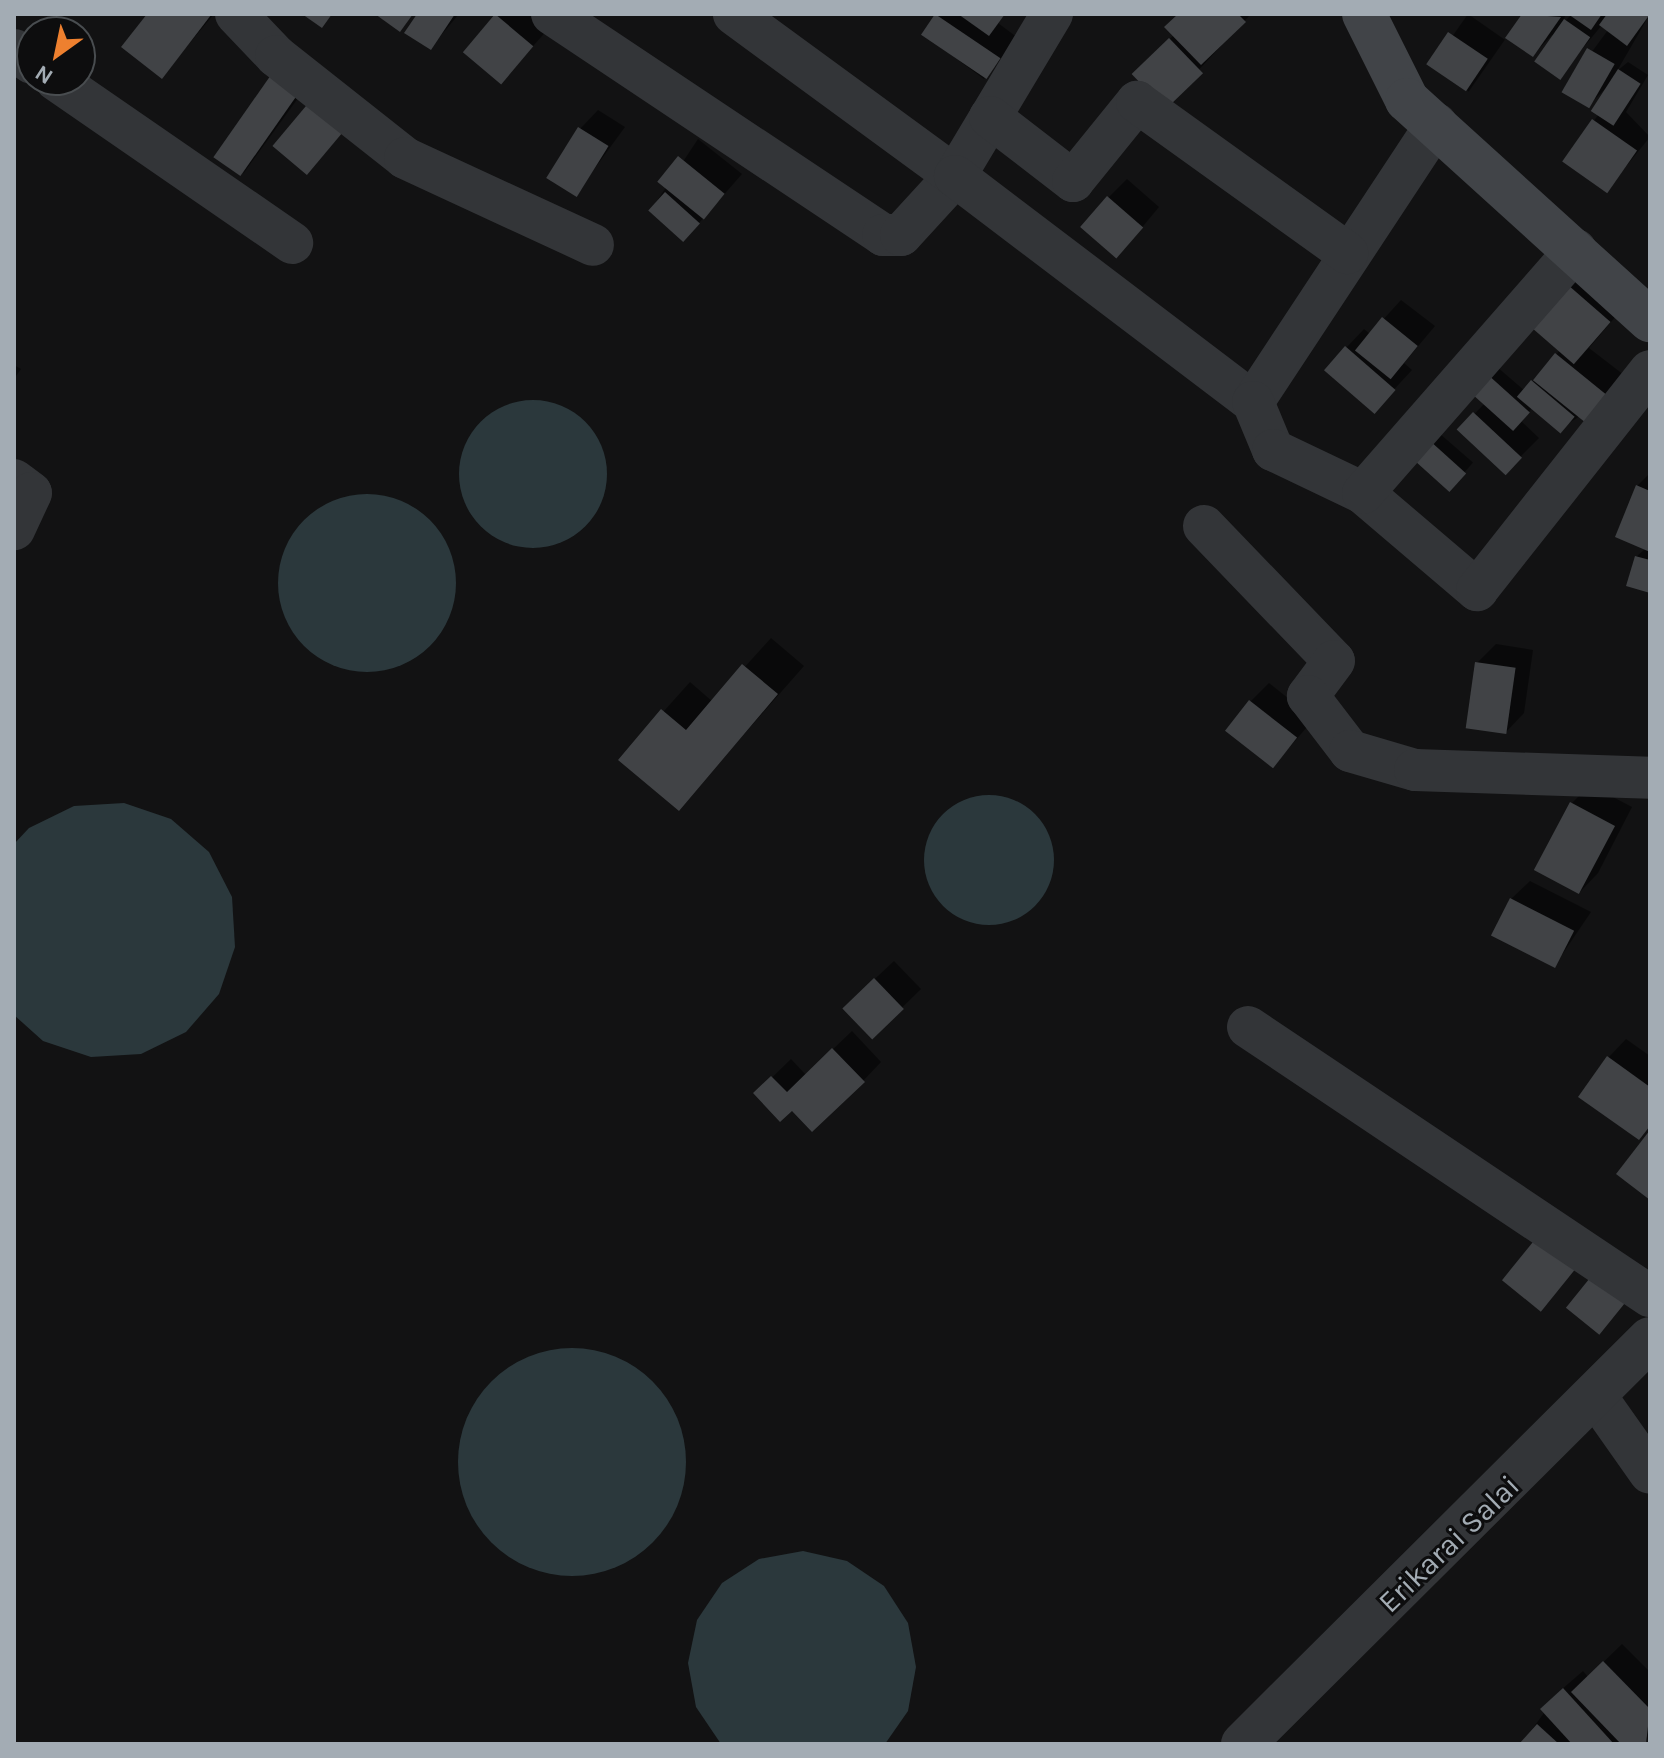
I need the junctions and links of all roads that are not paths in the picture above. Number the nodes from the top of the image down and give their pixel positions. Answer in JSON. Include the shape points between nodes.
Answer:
{"nodes":[{"id":1,"x":236,"y":14,"type":"edge"},
{"id":2,"x":552,"y":14,"type":"edge"},
{"id":3,"x":734,"y":14,"type":"edge"},
{"id":4,"x":1364,"y":14,"type":"edge"},
{"id":5,"x":1041,"y":19,"type":"edge"},
{"id":6,"x":74,"y":96,"type":"edge"},
{"id":7,"x":990,"y":117,"type":"junction"},
{"id":8,"x":1436,"y":124,"type":"junction"},
{"id":9,"x":955,"y":176,"type":"junction"},
{"id":10,"x":292,"y":243,"type":"dead end"},
{"id":11,"x":593,"y":245,"type":"dead end"},
{"id":12,"x":1576,"y":250,"type":"junction"},
{"id":13,"x":1347,"y":253,"type":"junction"},
{"id":14,"x":1650,"y":320,"type":"edge"},
{"id":15,"x":1650,"y":371,"type":"edge"},
{"id":16,"x":1253,"y":402,"type":"junction"},
{"id":17,"x":14,"y":480,"type":"edge"},
{"id":18,"x":1363,"y":493,"type":"junction"},
{"id":19,"x":1204,"y":526,"type":"dead end"},
{"id":20,"x":14,"y":529,"type":"edge"},
{"id":21,"x":1650,"y":778,"type":"edge"},
{"id":22,"x":1248,"y":1027,"type":"dead end"},
{"id":23,"x":1650,"y":1296,"type":"edge"},
{"id":24,"x":1650,"y":1339,"type":"edge"},
{"id":25,"x":1595,"y":1395,"type":"junction"},
{"id":26,"x":1650,"y":1473,"type":"edge"},
{"id":27,"x":1243,"y":1744,"type":"edge"}],
"edges":[{"from":1,"to":11,"type":"street","via":[[276,56],[405,158]]},
{"from":2,"to":9,"type":"street","via":[[883,235],[901,235]]},
{"from":3,"to":9,"type":"street"},
{"from":4,"to":8,"type":"main road","via":[[1407,100]]},
{"from":5,"to":7,"type":"street"},
{"from":6,"to":10,"type":"street"},
{"from":7,"to":9,"type":"street"},
{"from":7,"to":13,"type":"street","via":[[1073,181],[1137,102]]},
{"from":8,"to":12,"type":"main road"},
{"from":8,"to":13,"type":"street"},
{"from":9,"to":16,"type":"street"},
{"from":12,"to":14,"type":"main road"},
{"from":12,"to":18,"type":"street"},
{"from":13,"to":16,"type":"street"},
{"from":15,"to":18,"type":"street","via":[[1477,590]]},
{"from":16,"to":18,"type":"street","via":[[1273,450]]},
{"from":17,"to":20,"type":"street","via":[[31,493]]},
{"from":19,"to":21,"type":"street","via":[[1334,661],[1308,696],[1350,751],[1415,770]]},
{"from":22,"to":23,"type":"street"},
{"from":24,"to":25,"type":"street","name":"Erikarai Salai"},
{"from":25,"to":26,"type":"street"},
{"from":25,"to":27,"type":"street","name":"Erikarai Salai"}]}
